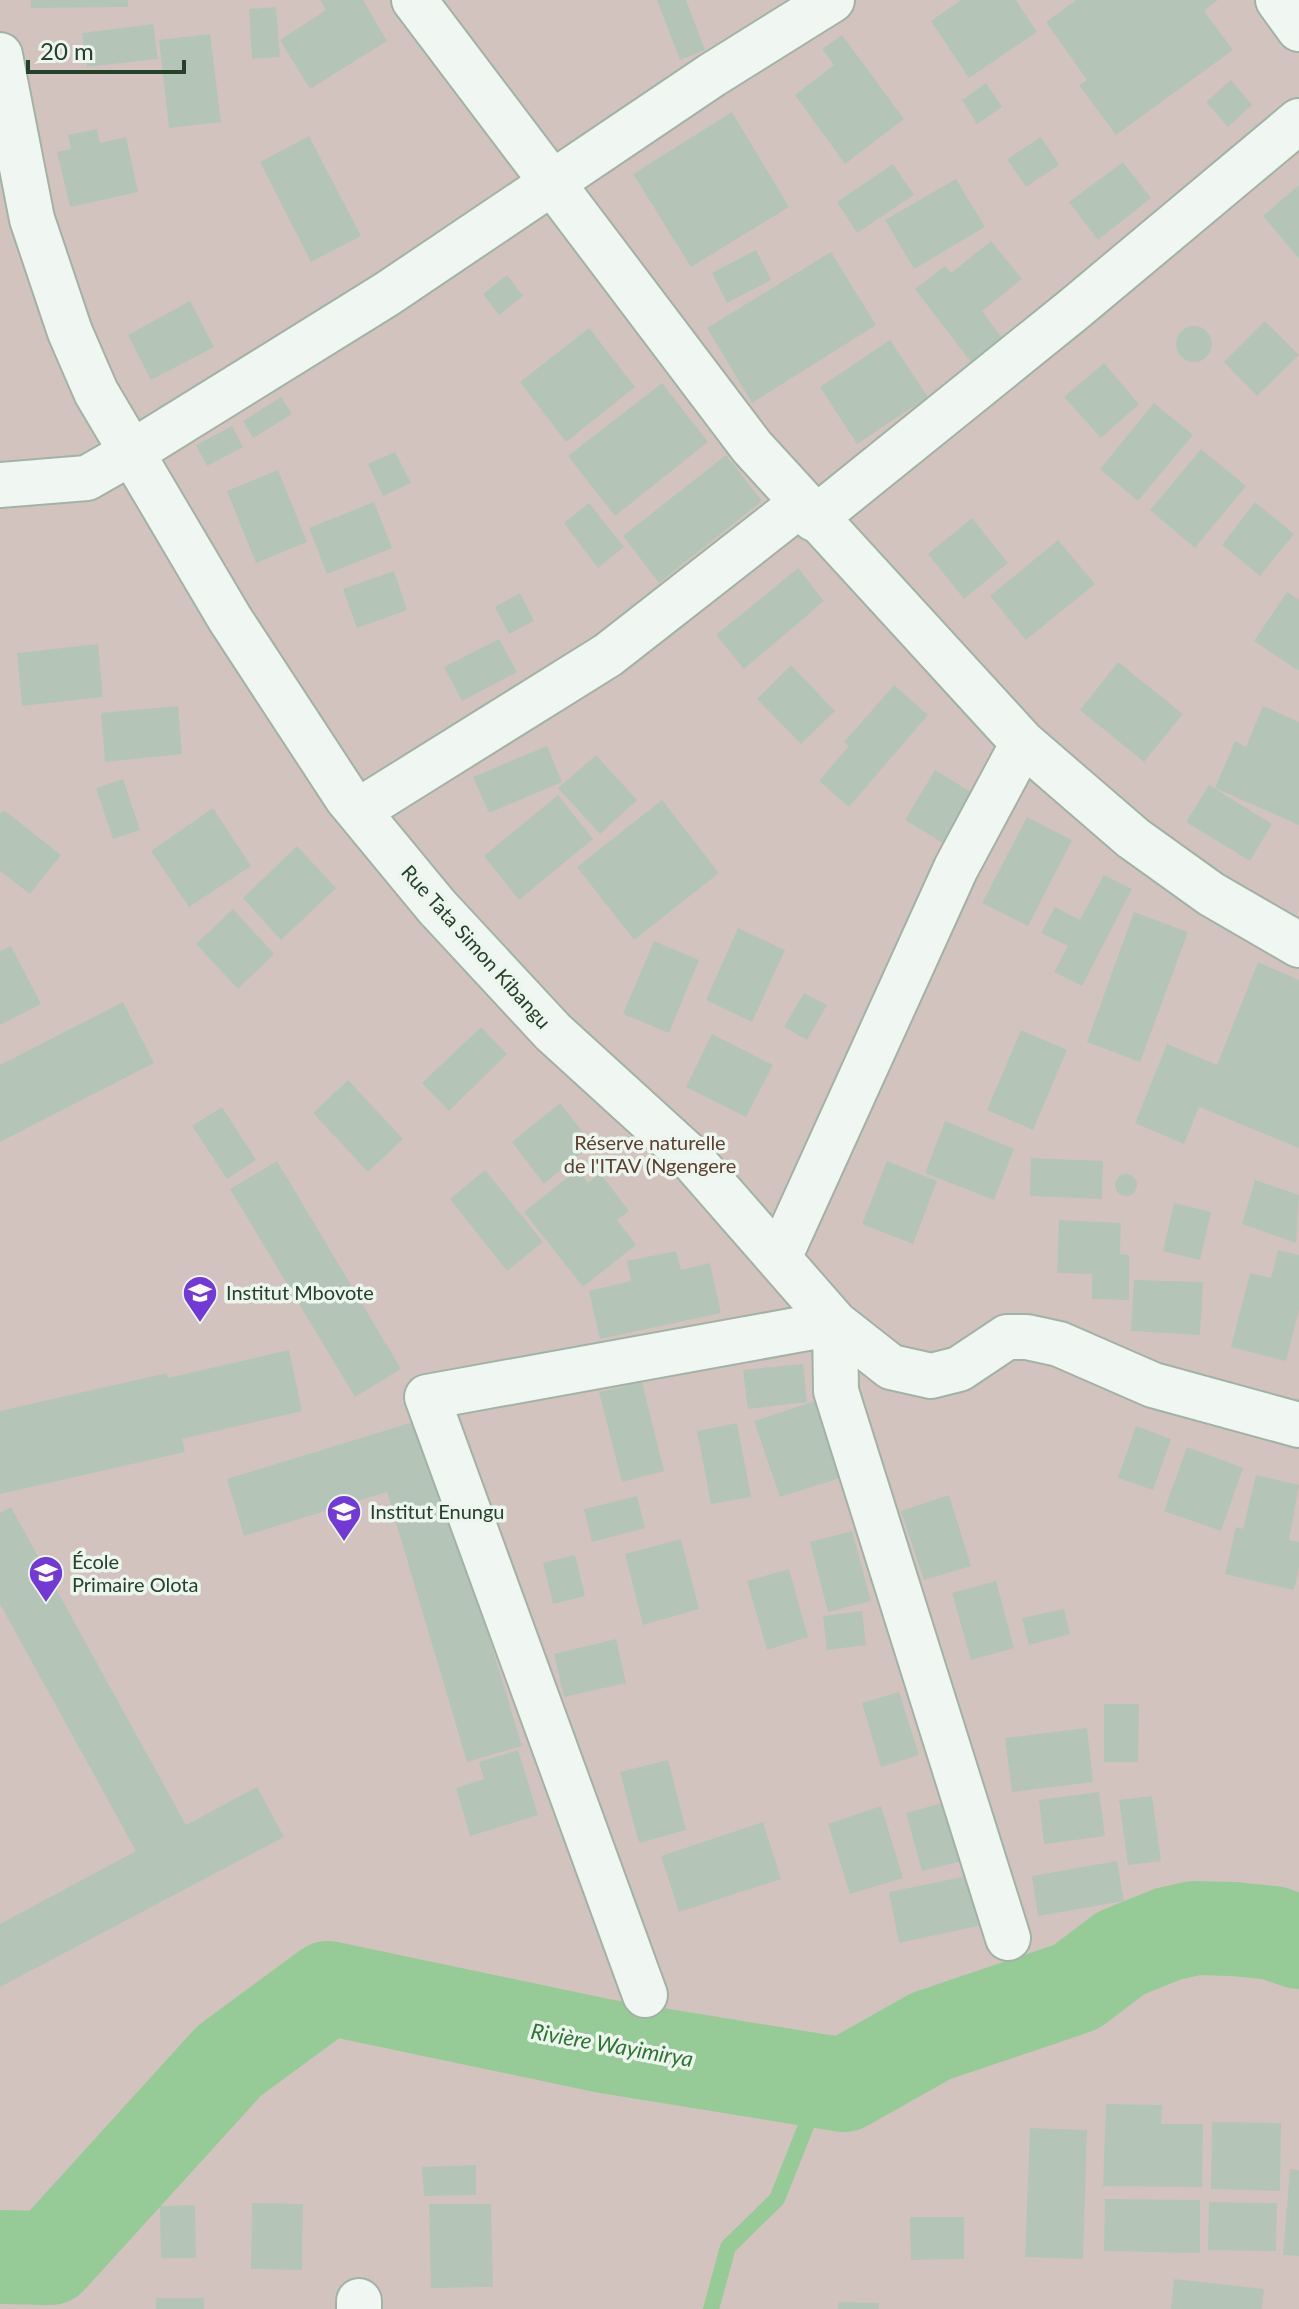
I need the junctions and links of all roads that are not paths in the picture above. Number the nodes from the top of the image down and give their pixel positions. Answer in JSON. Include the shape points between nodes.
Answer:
{"nodes":[{"id":1,"x":414,"y":0,"type":"edge"},
{"id":2,"x":832,"y":0,"type":"edge"},
{"id":3,"x":1278,"y":0,"type":"edge"},
{"id":4,"x":1299,"y":29,"type":"edge"},
{"id":5,"x":0,"y":55,"type":"edge"},
{"id":6,"x":1299,"y":121,"type":"edge"},
{"id":7,"x":554,"y":184,"type":"junction"},
{"id":8,"x":134,"y":451,"type":"junction"},
{"id":9,"x":0,"y":485,"type":"edge"},
{"id":10,"x":808,"y":511,"type":"junction"},
{"id":11,"x":1023,"y":743,"type":"junction"},
{"id":12,"x":358,"y":811,"type":"junction"},
{"id":13,"x":1299,"y":945,"type":"edge"},
{"id":14,"x":779,"y":1258,"type":"junction"},
{"id":15,"x":835,"y":1323,"type":"junction"},
{"id":16,"x":1299,"y":1425,"type":"edge"},
{"id":17,"x":1008,"y":1938,"type":"dead end"},
{"id":18,"x":645,"y":1995,"type":"dead end"}],
"edges":[{"from":1,"to":7,"type":"street"},
{"from":2,"to":7,"type":"street"},
{"from":3,"to":4,"type":"street"},
{"from":5,"to":8,"type":"street","name":"Rue Tata Simon Kibangu","via":[[32,219],[70,332],[96,392]]},
{"from":6,"to":10,"type":"street","via":[[1073,310]]},
{"from":7,"to":8,"type":"street","via":[[236,391]]},
{"from":7,"to":10,"type":"street","via":[[752,447]]},
{"from":8,"to":9,"type":"street","via":[[87,478]]},
{"from":8,"to":12,"type":"street","name":"Rue Tata Simon Kibangu","via":[[230,619]]},
{"from":10,"to":11,"type":"street"},
{"from":10,"to":12,"type":"street","via":[[608,655]]},
{"from":11,"to":13,"type":"street","via":[[1133,838],[1211,894]]},
{"from":11,"to":14,"type":"street","via":[[956,868]]},
{"from":12,"to":14,"type":"street","name":"Rue Tata Simon Kibangu","via":[[437,907],[553,1032],[689,1156]]},
{"from":14,"to":15,"type":"street","name":"Rue Tata Simon Kibangu"},
{"from":15,"to":16,"type":"street","name":"Rue Tata Simon Kibangu","via":[[891,1367],[931,1376],[959,1369],[1007,1337],[1027,1337],[1059,1344],[1153,1385]]},
{"from":15,"to":17,"type":"street","via":[[836,1391]]},
{"from":15,"to":18,"type":"street","via":[[427,1397]]}]}
